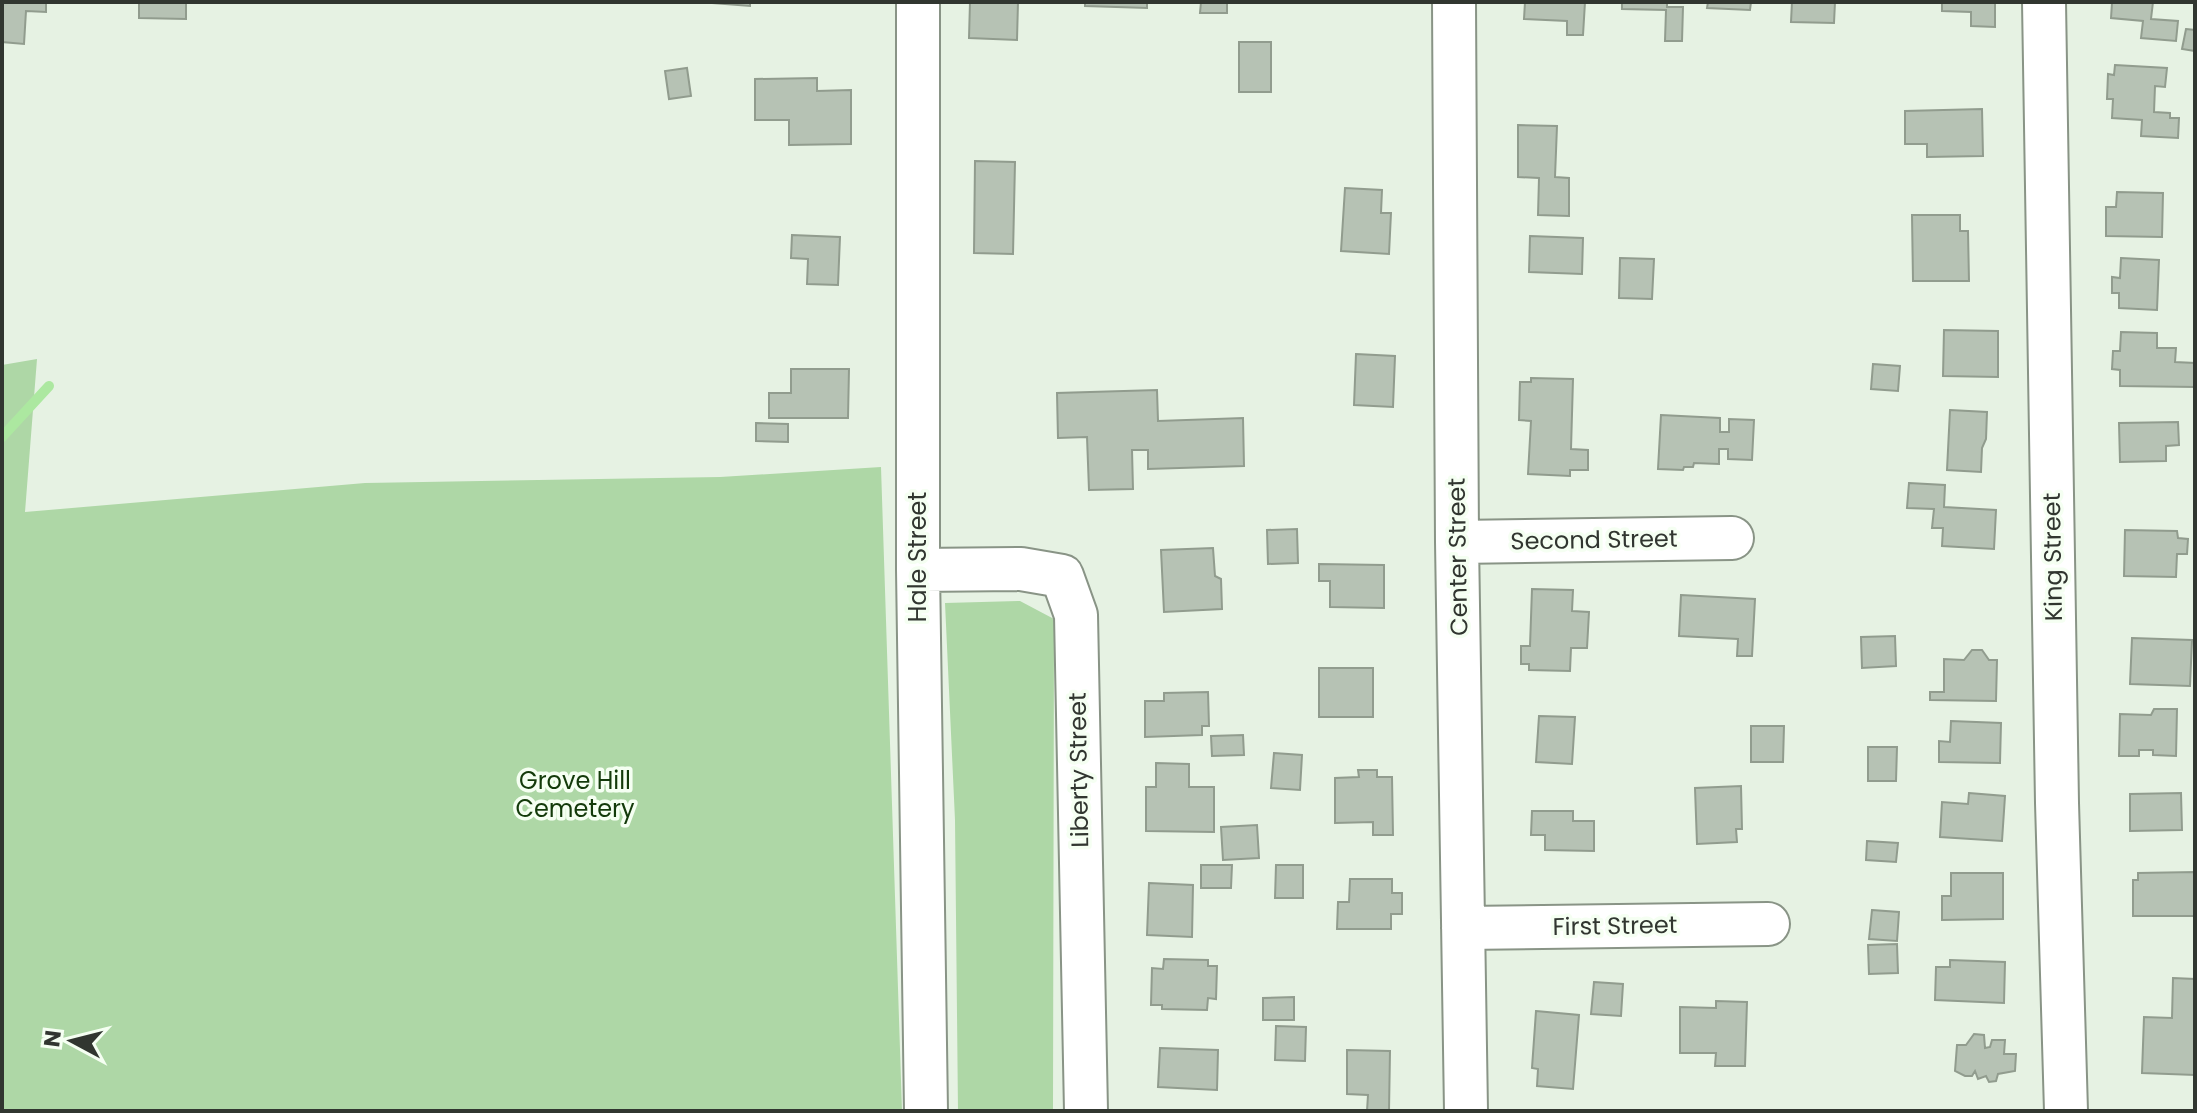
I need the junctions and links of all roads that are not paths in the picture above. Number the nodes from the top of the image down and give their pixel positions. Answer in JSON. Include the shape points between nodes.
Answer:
{"nodes":[{"id":1,"x":918,"y":2,"type":"edge"},
{"id":2,"x":1454,"y":2,"type":"edge"},
{"id":3,"x":2044,"y":2,"type":"edge"},
{"id":4,"x":1732,"y":538,"type":"dead end"},
{"id":5,"x":1457,"y":542,"type":"junction"},
{"id":6,"x":918,"y":570,"type":"junction"},
{"id":7,"x":1768,"y":924,"type":"dead end"},
{"id":8,"x":1463,"y":928,"type":"junction"},
{"id":9,"x":926,"y":1111,"type":"edge"},
{"id":10,"x":1086,"y":1111,"type":"edge"},
{"id":11,"x":1466,"y":1111,"type":"edge"},
{"id":12,"x":2066,"y":1111,"type":"edge"}],
"edges":[{"from":1,"to":6,"type":"street","name":"Hale Street"},
{"from":2,"to":5,"type":"street","name":"Center Street"},
{"from":3,"to":12,"type":"street","name":"King Street"},
{"from":4,"to":5,"type":"street","name":"Second Street"},
{"from":5,"to":8,"type":"street","name":"Center Street"},
{"from":6,"to":9,"type":"street","name":"Hale Street"},
{"from":6,"to":10,"type":"street","name":"Liberty Street","via":[[1021,569],[1062,576],[1076,615]]},
{"from":7,"to":8,"type":"street","name":"First Street"},
{"from":8,"to":11,"type":"street","name":"Center Street"}]}
